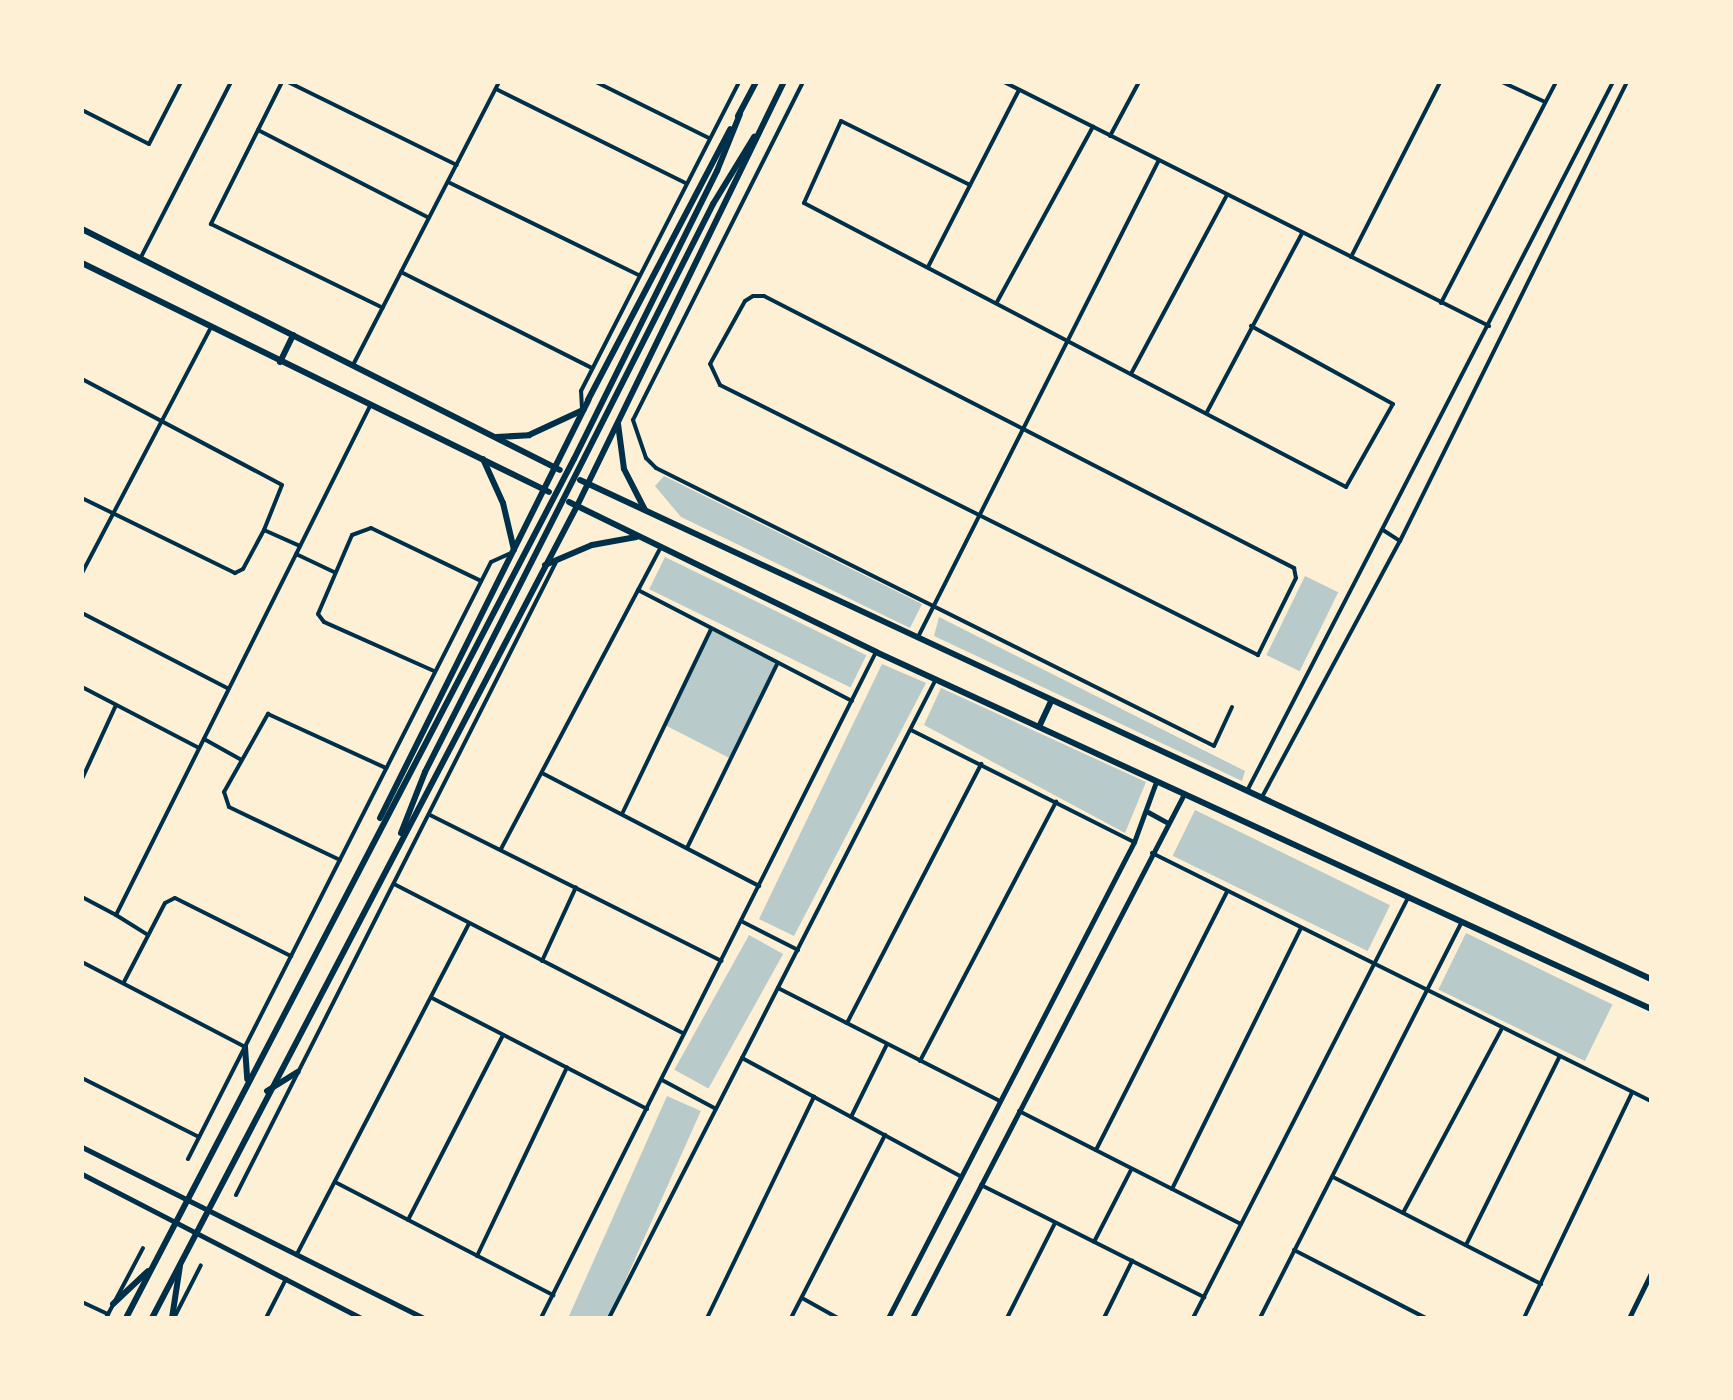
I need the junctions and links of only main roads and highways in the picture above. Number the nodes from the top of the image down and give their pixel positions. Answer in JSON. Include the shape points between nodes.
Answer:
{"nodes":[{"id":1,"x":756,"y":82,"type":"edge"},
{"id":2,"x":784,"y":82,"type":"edge"},
{"id":3,"x":740,"y":114,"type":"junction"},
{"id":4,"x":766,"y":117,"type":"junction"},
{"id":5,"x":82,"y":229,"type":"edge"},
{"id":6,"x":82,"y":263,"type":"edge"},
{"id":7,"x":293,"y":335,"type":"junction"},
{"id":8,"x":280,"y":362,"type":"junction"},
{"id":9,"x":583,"y":410,"type":"junction"},
{"id":10,"x":618,"y":422,"type":"junction"},
{"id":11,"x":495,"y":437,"type":"junction"},
{"id":12,"x":483,"y":459,"type":"junction"},
{"id":13,"x":557,"y":469,"type":"junction"},
{"id":14,"x":584,"y":482,"type":"junction"},
{"id":15,"x":546,"y":491,"type":"junction"},
{"id":16,"x":569,"y":502,"type":"dead end"},
{"id":17,"x":577,"y":506,"type":"junction"},
{"id":18,"x":645,"y":510,"type":"junction"},
{"id":19,"x":641,"y":537,"type":"junction"},
{"id":20,"x":514,"y":552,"type":"junction"},
{"id":21,"x":545,"y":565,"type":"junction"},
{"id":22,"x":1051,"y":701,"type":"junction"},
{"id":23,"x":1039,"y":727,"type":"junction"},
{"id":24,"x":373,"y":836,"type":"junction"},
{"id":25,"x":395,"y":848,"type":"junction"},
{"id":26,"x":1651,"y":979,"type":"edge"},
{"id":27,"x":1651,"y":1009,"type":"edge"},
{"id":28,"x":245,"y":1047,"type":"road end"},
{"id":29,"x":297,"y":1072,"type":"road end"},
{"id":30,"x":246,"y":1085,"type":"junction"},
{"id":31,"x":267,"y":1091,"type":"junction"},
{"id":32,"x":180,"y":1262,"type":"junction"},
{"id":33,"x":151,"y":1269,"type":"junction"},
{"id":34,"x":113,"y":1304,"type":"road end"},
{"id":35,"x":126,"y":1318,"type":"edge"},
{"id":36,"x":152,"y":1318,"type":"edge"},
{"id":37,"x":173,"y":1318,"type":"edge"}],
"edges":[{"from":1,"to":3,"type":"main road"},
{"from":2,"to":4,"type":"main road"},
{"from":3,"to":9,"type":"main road","via":[[703,173]]},
{"from":3,"to":24,"type":"main road","via":[[703,199],[415,767]]},
{"from":4,"to":10,"type":"main road"},
{"from":4,"to":25,"type":"main road","via":[[713,204],[425,772]]},
{"from":5,"to":7,"type":"main road"},
{"from":6,"to":8,"type":"main road"},
{"from":7,"to":8,"type":"main road"},
{"from":7,"to":11,"type":"main road"},
{"from":8,"to":12,"type":"main road"},
{"from":9,"to":11,"type":"main road","via":[[529,435]]},
{"from":9,"to":13,"type":"main road"},
{"from":10,"to":14,"type":"main road"},
{"from":10,"to":18,"type":"main road","via":[[624,469]]},
{"from":11,"to":13,"type":"main road"},
{"from":12,"to":15,"type":"main road"},
{"from":12,"to":20,"type":"main road","via":[[503,503]]},
{"from":13,"to":15,"type":"main road"},
{"from":14,"to":17,"type":"main road"},
{"from":14,"to":18,"type":"main road"},
{"from":15,"to":20,"type":"main road"},
{"from":16,"to":17,"type":"main road"},
{"from":17,"to":19,"type":"main road"},
{"from":17,"to":21,"type":"main road"},
{"from":18,"to":22,"type":"main road"},
{"from":19,"to":21,"type":"main road","via":[[592,545]]},
{"from":19,"to":23,"type":"main road"},
{"from":20,"to":24,"type":"main road","via":[[391,790]]},
{"from":21,"to":25,"type":"main road"},
{"from":22,"to":23,"type":"main road"},
{"from":22,"to":26,"type":"main road"},
{"from":23,"to":27,"type":"main road"},
{"from":24,"to":30,"type":"main road"},
{"from":25,"to":31,"type":"main road"},
{"from":28,"to":30,"type":"main road"},
{"from":29,"to":31,"type":"main road"},
{"from":30,"to":33,"type":"main road"},
{"from":31,"to":32,"type":"main road"},
{"from":32,"to":36,"type":"main road"},
{"from":32,"to":37,"type":"main road"},
{"from":33,"to":34,"type":"main road"},
{"from":33,"to":35,"type":"main road"}]}
